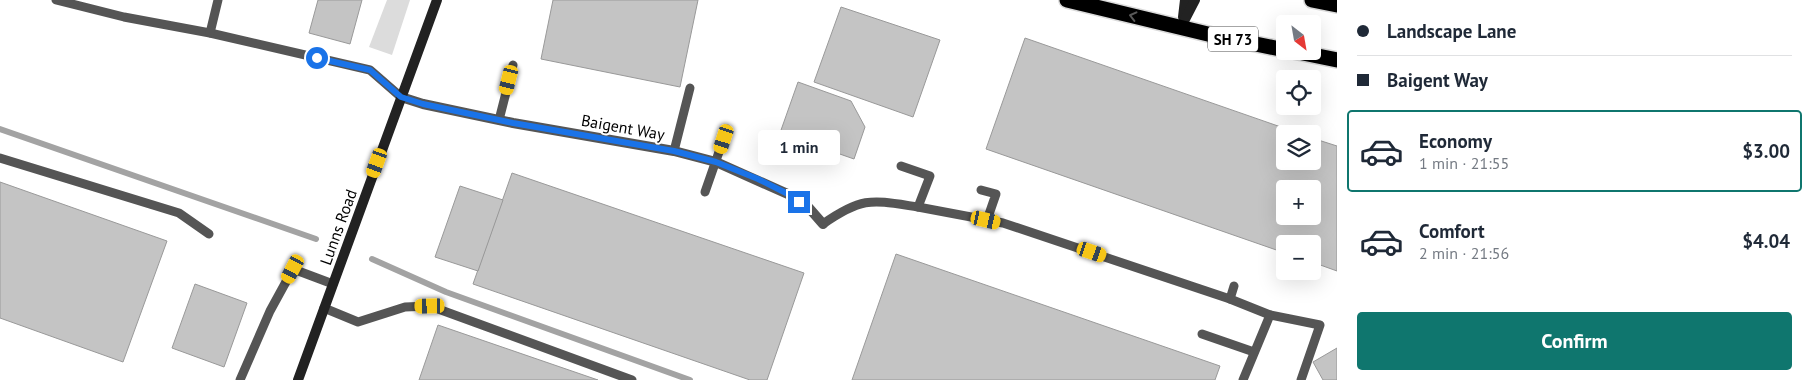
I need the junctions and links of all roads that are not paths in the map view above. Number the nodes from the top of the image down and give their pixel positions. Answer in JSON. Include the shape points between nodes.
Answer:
{"nodes":[{"id":1,"x":56,"y":0,"type":"edge"},
{"id":2,"x":218,"y":0,"type":"edge"},
{"id":3,"x":438,"y":0,"type":"edge"},
{"id":4,"x":1067,"y":0,"type":"edge"},
{"id":5,"x":1185,"y":0,"type":"edge"},
{"id":6,"x":1195,"y":0,"type":"edge"},
{"id":7,"x":1312,"y":0,"type":"edge"},
{"id":8,"x":1337,"y":5,"type":"edge"},
{"id":9,"x":1181,"y":28,"type":"junction"},
{"id":10,"x":210,"y":33,"type":"junction"},
{"id":11,"x":1276,"y":48,"type":"edge"},
{"id":12,"x":1321,"y":57,"type":"edge"},
{"id":13,"x":1337,"y":60,"type":"edge"},
{"id":14,"x":513,"y":65,"type":"dead end"},
{"id":15,"x":690,"y":88,"type":"dead end"},
{"id":16,"x":401,"y":97,"type":"junction"},
{"id":17,"x":499,"y":120,"type":"junction"},
{"id":18,"x":727,"y":129,"type":"dead end"},
{"id":19,"x":674,"y":151,"type":"junction"},
{"id":20,"x":0,"y":158,"type":"edge"},
{"id":21,"x":716,"y":162,"type":"junction"},
{"id":22,"x":902,"y":166,"type":"dead end"},
{"id":23,"x":981,"y":190,"type":"dead end"},
{"id":24,"x":705,"y":192,"type":"dead end"},
{"id":25,"x":918,"y":207,"type":"junction"},
{"id":26,"x":986,"y":220,"type":"junction"},
{"id":27,"x":823,"y":224,"type":"joint"},
{"id":28,"x":209,"y":234,"type":"dead end"},
{"id":29,"x":333,"y":284,"type":"junction"},
{"id":30,"x":1234,"y":286,"type":"dead end"},
{"id":31,"x":1230,"y":299,"type":"junction"},
{"id":32,"x":324,"y":308,"type":"junction"},
{"id":33,"x":1270,"y":315,"type":"junction"},
{"id":34,"x":1202,"y":334,"type":"dead end"},
{"id":35,"x":1254,"y":352,"type":"junction"},
{"id":36,"x":240,"y":380,"type":"edge"},
{"id":37,"x":298,"y":380,"type":"edge"},
{"id":38,"x":632,"y":380,"type":"edge"},
{"id":39,"x":1243,"y":380,"type":"edge"},
{"id":40,"x":1301,"y":380,"type":"edge"}],
"edges":[{"from":1,"to":10,"type":"lane","via":[[124,22]]},
{"from":2,"to":10,"type":"lane"},
{"from":3,"to":16,"type":"street","name":"Lunns Road"},
{"from":9,"to":4,"type":"highway","number":"SH 73","one_way":true},
{"from":5,"to":9,"type":"street"},
{"from":6,"to":9,"type":"street"},
{"from":7,"to":8,"type":"highway"},
{"from":9,"to":11,"type":"highway","number":"SH 73"},
{"from":10,"to":16,"type":"lane","via":[[370,70]]},
{"from":12,"to":13,"type":"highway"},
{"from":14,"to":17,"type":"lane"},
{"from":15,"to":19,"type":"lane"},
{"from":16,"to":17,"type":"street","name":"Baigent Way"},
{"from":16,"to":29,"type":"street","name":"Lunns Road"},
{"from":17,"to":19,"type":"street","name":"Baigent Way"},
{"from":18,"to":21,"type":"lane"},
{"from":19,"to":21,"type":"street","name":"Baigent Way"},
{"from":20,"to":28,"type":"lane","via":[[179,213]]},
{"from":21,"to":24,"type":"lane"},
{"from":21,"to":27,"type":"street","name":"Baigent Way","via":[[790,195],[809,208]]},
{"from":22,"to":25,"type":"lane","via":[[930,176]]},
{"from":23,"to":26,"type":"lane","via":[[996,194]]},
{"from":25,"to":26,"type":"lane"},
{"from":25,"to":27,"type":"lane","via":[[862,202],[842,210]]},
{"from":26,"to":31,"type":"lane","via":[[1075,246]]},
{"from":29,"to":32,"type":"street","name":"Lunns Road"},
{"from":29,"to":36,"type":"lane","via":[[293,269],[270,311]]},
{"from":30,"to":31,"type":"lane"},
{"from":31,"to":33,"type":"lane"},
{"from":32,"to":37,"type":"street","name":"Lunns Road"},
{"from":32,"to":38,"type":"lane","via":[[358,322],[405,307],[430,306]]},
{"from":33,"to":35,"type":"lane"},
{"from":33,"to":40,"type":"lane","via":[[1320,325]]},
{"from":34,"to":35,"type":"lane"},
{"from":35,"to":39,"type":"lane"}]}
